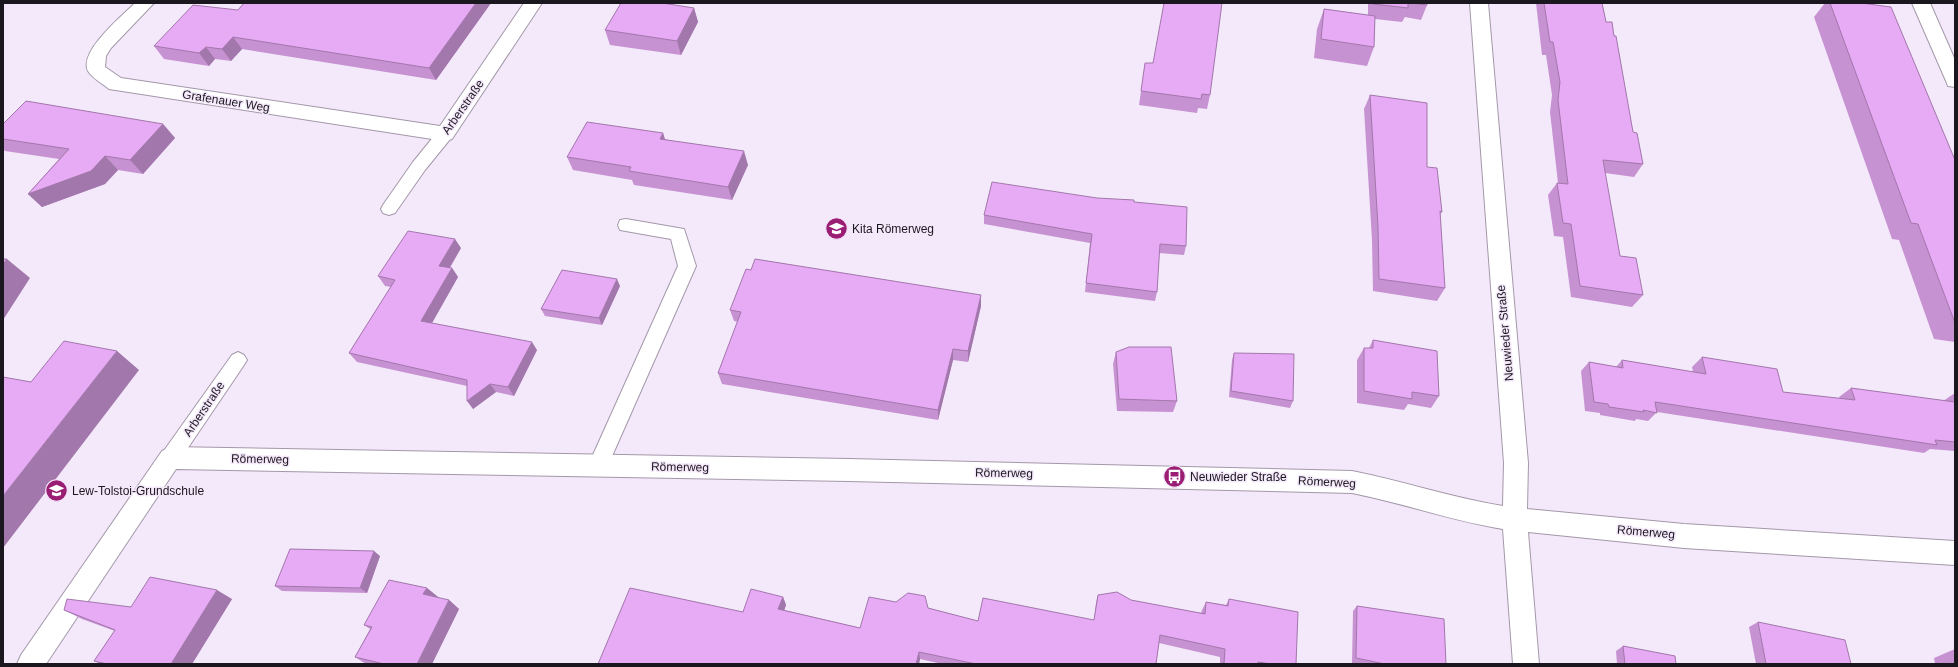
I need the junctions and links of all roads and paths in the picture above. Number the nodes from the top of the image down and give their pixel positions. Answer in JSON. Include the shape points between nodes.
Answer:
{"nodes":[{"id":1,"x":146,"y":3,"type":"edge"},
{"id":2,"x":533,"y":3,"type":"edge"},
{"id":3,"x":1479,"y":3,"type":"edge"},
{"id":4,"x":1921,"y":3,"type":"edge"},
{"id":5,"x":1955,"y":81,"type":"edge"},
{"id":6,"x":445,"y":134,"type":"junction"},
{"id":7,"x":390,"y":210,"type":"dead end"},
{"id":8,"x":626,"y":225,"type":"dead end"},
{"id":9,"x":238,"y":360,"type":"dead end"},
{"id":10,"x":170,"y":458,"type":"junction"},
{"id":11,"x":598,"y":466,"type":"junction"},
{"id":12,"x":1515,"y":520,"type":"junction"},
{"id":13,"x":1955,"y":553,"type":"edge"},
{"id":14,"x":30,"y":664,"type":"edge"},
{"id":15,"x":1526,"y":664,"type":"edge"}],
"edges":[{"from":1,"to":6,"type":"street","name":"Grafenauer Weg","via":[[105,44],[97,56],[96,69],[116,84]]},
{"from":2,"to":6,"type":"street","name":"Arberstraße"},
{"from":3,"to":12,"type":"street","name":"Neuwieder Straße","via":[[1516,463]]},
{"from":4,"to":5,"type":"street"},
{"from":6,"to":7,"type":"lane","name":"Arberstraße","via":[[419,166]]},
{"from":8,"to":11,"type":"lane","via":[[678,234],[687,266]]},
{"from":9,"to":10,"type":"lane","name":"Arberstraße"},
{"from":10,"to":11,"type":"street","name":"Römerweg"},
{"from":10,"to":14,"type":"street"},
{"from":11,"to":12,"type":"street","name":"Römerweg","via":[[1352,482],[1384,488],[1474,513]]},
{"from":12,"to":13,"type":"street","name":"Römerweg","via":[[1684,536]]},
{"from":12,"to":15,"type":"street","name":"Neuwieder Straße"}]}
